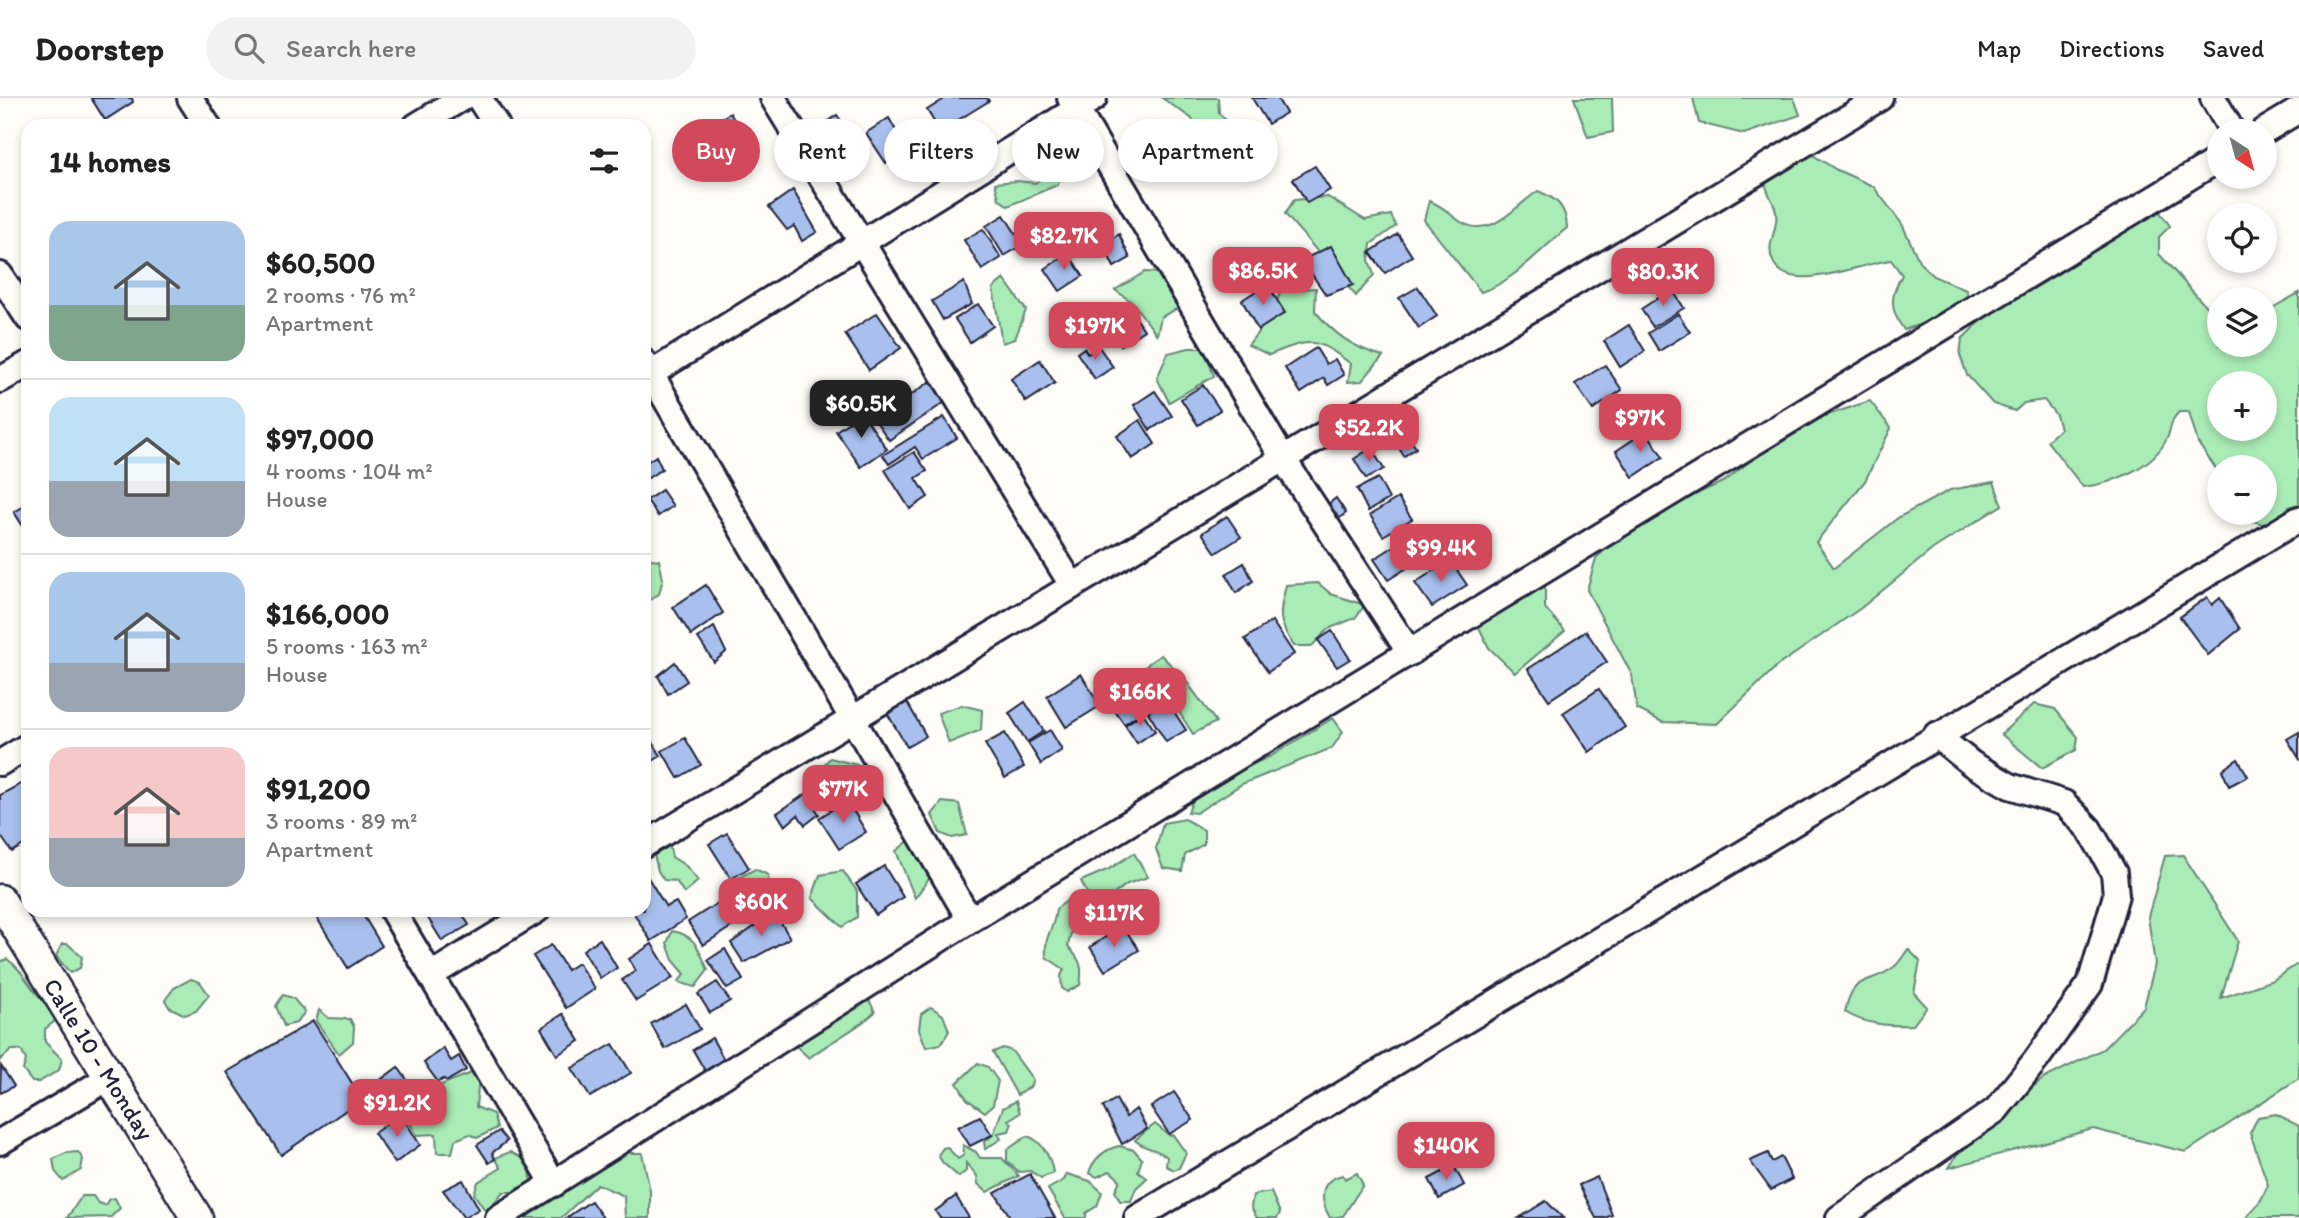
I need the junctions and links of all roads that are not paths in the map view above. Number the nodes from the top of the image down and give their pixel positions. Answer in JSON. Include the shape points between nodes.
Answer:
{"nodes":[{"id":1,"x":190,"y":98,"type":"edge"},
{"id":2,"x":462,"y":98,"type":"edge"},
{"id":3,"x":479,"y":98,"type":"edge"},
{"id":4,"x":773,"y":98,"type":"edge"},
{"id":5,"x":1880,"y":98,"type":"edge"},
{"id":6,"x":2213,"y":98,"type":"edge"},
{"id":7,"x":1080,"y":102,"type":"edge"},
{"id":8,"x":2299,"y":110,"type":"edge"},
{"id":9,"x":204,"y":119,"type":"edge"},
{"id":10,"x":428,"y":119,"type":"edge"},
{"id":11,"x":492,"y":119,"type":"edge"},
{"id":12,"x":2225,"y":119,"type":"edge"},
{"id":13,"x":2277,"y":123,"type":"edge"},
{"id":14,"x":2207,"y":166,"type":"edge"},
{"id":15,"x":864,"y":243,"type":"junction"},
{"id":16,"x":0,"y":275,"type":"edge"},
{"id":17,"x":21,"y":307,"type":"edge"},
{"id":18,"x":21,"y":368,"type":"edge"},
{"id":19,"x":651,"y":369,"type":"edge"},
{"id":20,"x":651,"y":378,"type":"edge"},
{"id":21,"x":0,"y":380,"type":"edge"},
{"id":22,"x":1282,"y":457,"type":"junction"},
{"id":23,"x":2299,"y":519,"type":"edge"},
{"id":24,"x":1072,"y":585,"type":"junction"},
{"id":25,"x":1410,"y":653,"type":"junction"},
{"id":26,"x":851,"y":719,"type":"junction"},
{"id":27,"x":1936,"y":735,"type":"junction"},
{"id":28,"x":21,"y":751,"type":"edge"},
{"id":29,"x":0,"y":763,"type":"edge"},
{"id":30,"x":651,"y":836,"type":"edge"},
{"id":31,"x":0,"y":900,"type":"edge"},
{"id":32,"x":396,"y":917,"type":"edge"},
{"id":33,"x":525,"y":917,"type":"edge"},
{"id":34,"x":970,"y":920,"type":"junction"},
{"id":35,"x":430,"y":975,"type":"junction"},
{"id":36,"x":110,"y":1077,"type":"junction"},
{"id":37,"x":0,"y":1142,"type":"edge"},
{"id":38,"x":554,"y":1185,"type":"junction"},
{"id":39,"x":197,"y":1218,"type":"edge"},
{"id":40,"x":498,"y":1218,"type":"edge"},
{"id":41,"x":1137,"y":1218,"type":"edge"},
{"id":42,"x":1839,"y":1218,"type":"edge"}],
"edges":[{"from":1,"to":9,"type":"street"},
{"from":2,"to":10,"type":"street"},
{"from":3,"to":11,"type":"street"},
{"from":4,"to":15,"type":"street"},
{"from":5,"to":22,"type":"street"},
{"from":6,"to":12,"type":"street"},
{"from":7,"to":15,"type":"street"},
{"from":7,"to":22,"type":"street"},
{"from":8,"to":13,"type":"street"},
{"from":14,"to":25,"type":"street"},
{"from":15,"to":19,"type":"street"},
{"from":15,"to":24,"type":"street"},
{"from":16,"to":17,"type":"street"},
{"from":18,"to":21,"type":"street"},
{"from":20,"to":26,"type":"street"},
{"from":22,"to":24,"type":"street"},
{"from":22,"to":25,"type":"street"},
{"from":23,"to":27,"type":"street"},
{"from":24,"to":26,"type":"street"},
{"from":25,"to":34,"type":"street"},
{"from":26,"to":30,"type":"street"},
{"from":26,"to":34,"type":"street"},
{"from":27,"to":41,"type":"street"},
{"from":27,"to":42,"type":"street","via":[[2010,786],[2064,803],[2089,829],[2103,853],[2114,873],[2116,895],[2090,984],[1996,1110]]},
{"from":28,"to":29,"type":"street"},
{"from":31,"to":36,"type":"street","name":"Calle 10 - Monday"},
{"from":32,"to":35,"type":"street"},
{"from":33,"to":35,"type":"street"},
{"from":34,"to":38,"type":"street"},
{"from":35,"to":38,"type":"street"},
{"from":36,"to":37,"type":"street"},
{"from":36,"to":39,"type":"street","name":"Calle 10 - Monday"},
{"from":38,"to":40,"type":"street"}]}
